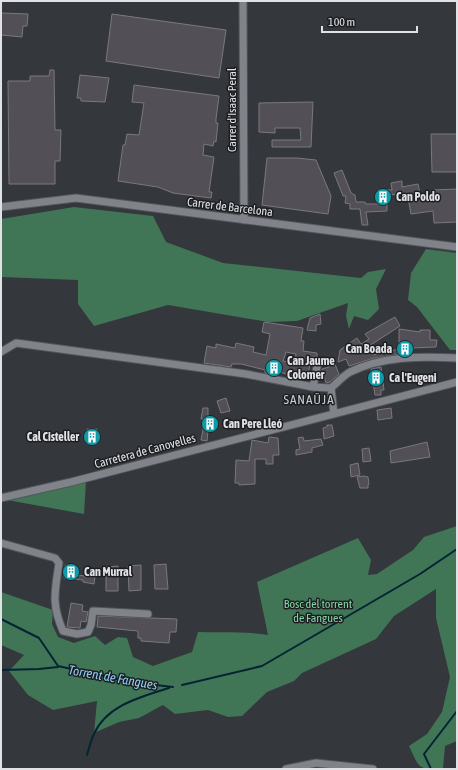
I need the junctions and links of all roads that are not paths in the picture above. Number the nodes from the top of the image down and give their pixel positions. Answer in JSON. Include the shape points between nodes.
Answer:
{"nodes":[{"id":1,"x":243,"y":1,"type":"edge"},
{"id":2,"x":1,"y":207,"type":"edge"},
{"id":3,"x":244,"y":220,"type":"junction"},
{"id":4,"x":457,"y":247,"type":"edge"},
{"id":5,"x":1,"y":352,"type":"edge"},
{"id":6,"x":457,"y":358,"type":"edge"},
{"id":7,"x":318,"y":362,"type":"dead end"},
{"id":8,"x":457,"y":382,"type":"edge"},
{"id":9,"x":313,"y":387,"type":"junction"},
{"id":10,"x":331,"y":388,"type":"junction"},
{"id":11,"x":334,"y":414,"type":"junction"},
{"id":12,"x":1,"y":498,"type":"edge"},
{"id":13,"x":1,"y":543,"type":"edge"},
{"id":14,"x":148,"y":614,"type":"dead end"},
{"id":15,"x":286,"y":769,"type":"edge"},
{"id":16,"x":373,"y":769,"type":"edge"}],
"edges":[{"from":1,"to":3,"type":"street","name":"Carrer d'Isaac Peral"},
{"from":2,"to":3,"type":"street","name":"Carrer de Barcelona","via":[[76,198]]},
{"from":3,"to":4,"type":"street","name":"Carrer de Barcelona"},
{"from":5,"to":9,"type":"street","via":[[16,343],[240,373]]},
{"from":6,"to":10,"type":"street","via":[[429,357],[380,362],[350,372]]},
{"from":7,"to":9,"type":"street"},
{"from":8,"to":11,"type":"street","name":"Carretera de Canovelles"},
{"from":9,"to":10,"type":"street"},
{"from":10,"to":11,"type":"street"},
{"from":11,"to":12,"type":"street","name":"Carretera de Canovelles"},
{"from":13,"to":14,"type":"street","via":[[55,558],[59,563],[54,603],[63,631],[77,634],[88,632],[92,625],[93,611]]},
{"from":15,"to":16,"type":"street","via":[[316,763]]}]}
